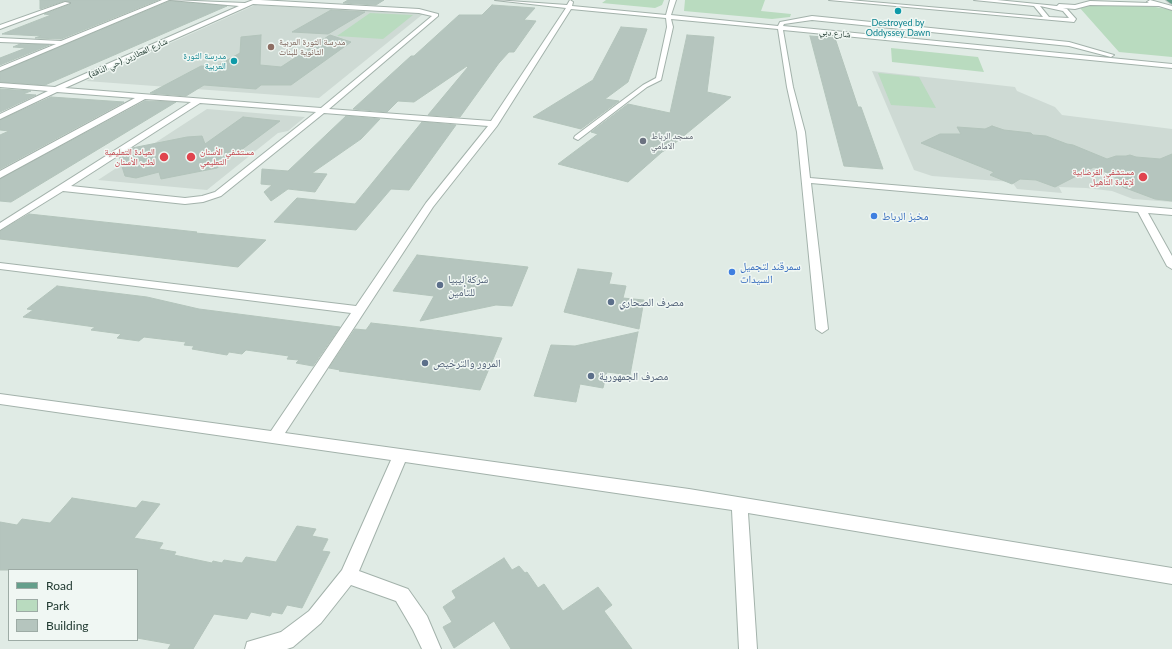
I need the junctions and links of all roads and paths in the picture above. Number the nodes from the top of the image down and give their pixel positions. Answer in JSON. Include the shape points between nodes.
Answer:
{"nodes":[{"id":1,"x":166,"y":0,"type":"edge"},
{"id":2,"x":173,"y":0,"type":"edge"},
{"id":3,"x":498,"y":0,"type":"edge"},
{"id":4,"x":528,"y":0,"type":"edge"},
{"id":5,"x":673,"y":0,"type":"edge"},
{"id":6,"x":832,"y":0,"type":"edge"},
{"id":7,"x":906,"y":0,"type":"edge"},
{"id":8,"x":977,"y":0,"type":"edge"},
{"id":9,"x":1083,"y":0,"type":"edge"},
{"id":10,"x":1145,"y":0,"type":"edge"},
{"id":11,"x":1169,"y":0,"type":"edge"},
{"id":12,"x":252,"y":2,"type":"edge"},
{"id":13,"x":1172,"y":2,"type":"edge"},
{"id":14,"x":67,"y":3,"type":"dead end"},
{"id":15,"x":569,"y":4,"type":"edge"},
{"id":16,"x":875,"y":4,"type":"junction"},
{"id":17,"x":1090,"y":4,"type":"junction"},
{"id":18,"x":1036,"y":5,"type":"junction"},
{"id":19,"x":1156,"y":5,"type":"junction"},
{"id":20,"x":1052,"y":6,"type":"junction"},
{"id":21,"x":908,"y":7,"type":"junction"},
{"id":22,"x":1172,"y":8,"type":"edge"},
{"id":23,"x":875,"y":11,"type":"dead end"},
{"id":24,"x":669,"y":14,"type":"junction"},
{"id":25,"x":875,"y":18,"type":"dead end"},
{"id":26,"x":1047,"y":19,"type":"junction"},
{"id":27,"x":781,"y":25,"type":"junction"},
{"id":28,"x":876,"y":25,"type":"junction"},
{"id":29,"x":0,"y":27,"type":"edge"},
{"id":30,"x":0,"y":40,"type":"edge"},
{"id":31,"x":62,"y":43,"type":"junction"},
{"id":32,"x":1115,"y":56,"type":"junction"},
{"id":33,"x":1172,"y":61,"type":"edge"},
{"id":34,"x":1172,"y":66,"type":"edge"},
{"id":35,"x":0,"y":69,"type":"edge"},
{"id":36,"x":0,"y":85,"type":"edge"},
{"id":37,"x":55,"y":90,"type":"junction"},
{"id":38,"x":144,"y":96,"type":"junction"},
{"id":39,"x":200,"y":100,"type":"junction"},
{"id":40,"x":323,"y":110,"type":"junction"},
{"id":41,"x":0,"y":117,"type":"edge"},
{"id":42,"x":494,"y":124,"type":"junction"},
{"id":43,"x":578,"y":138,"type":"dead end"},
{"id":44,"x":0,"y":175,"type":"edge"},
{"id":45,"x":805,"y":180,"type":"junction"},
{"id":46,"x":63,"y":188,"type":"junction"},
{"id":47,"x":1141,"y":209,"type":"junction"},
{"id":48,"x":1172,"y":212,"type":"edge"},
{"id":49,"x":0,"y":227,"type":"edge"},
{"id":50,"x":0,"y":266,"type":"edge"},
{"id":51,"x":1172,"y":266,"type":"edge"},
{"id":52,"x":360,"y":310,"type":"junction"},
{"id":53,"x":822,"y":329,"type":"dead end"},
{"id":54,"x":0,"y":399,"type":"edge"},
{"id":55,"x":275,"y":437,"type":"junction"},
{"id":56,"x":400,"y":456,"type":"junction"},
{"id":57,"x":740,"y":505,"type":"junction"},
{"id":58,"x":348,"y":576,"type":"junction"},
{"id":59,"x":1172,"y":576,"type":"edge"},
{"id":60,"x":254,"y":649,"type":"edge"},
{"id":61,"x":432,"y":649,"type":"edge"},
{"id":62,"x":748,"y":649,"type":"edge"}],
"edges":[{"from":1,"to":31,"type":"street"},
{"from":2,"to":12,"type":"street"},
{"from":3,"to":15,"type":"street","name":"شارع دبي"},
{"from":4,"to":15,"type":"street","name":"شارع دبي"},
{"from":5,"to":24,"type":"street"},
{"from":6,"to":16,"type":"street"},
{"from":7,"to":21,"type":"street"},
{"from":8,"to":18,"type":"street"},
{"from":9,"to":17,"type":"street"},
{"from":10,"to":19,"type":"street"},
{"from":11,"to":13,"type":"main road"},
{"from":12,"to":37,"type":"street","name":"شارع العطارين (حي الناقة)"},
{"from":12,"to":40,"type":"street","via":[[419,11],[436,15]]},
{"from":14,"to":29,"type":"street"},
{"from":15,"to":24,"type":"street","name":"شارع دبي"},
{"from":15,"to":42,"type":"street"},
{"from":16,"to":21,"type":"street"},
{"from":16,"to":23,"type":"street"},
{"from":17,"to":19,"type":"street"},
{"from":17,"to":20,"type":"street","via":[[1075,7]]},
{"from":18,"to":20,"type":"street"},
{"from":18,"to":26,"type":"street"},
{"from":19,"to":22,"type":"street"},
{"from":20,"to":26,"type":"street","via":[[1065,10],[1074,20]]},
{"from":21,"to":26,"type":"street"},
{"from":24,"to":27,"type":"street","name":"شارع دبي"},
{"from":24,"to":43,"type":"street","via":[[670,28],[659,79],[645,86]]},
{"from":25,"to":28,"type":"street"},
{"from":27,"to":28,"type":"street","via":[[812,18]]},
{"from":27,"to":32,"type":"street","name":"شارع دبي"},
{"from":27,"to":34,"type":"street","name":"شارع دبي"},
{"from":27,"to":45,"type":"street","via":[[790,87],[801,132]]},
{"from":28,"to":32,"type":"street","via":[[1069,44]]},
{"from":30,"to":31,"type":"street"},
{"from":31,"to":35,"type":"street"},
{"from":32,"to":33,"type":"street","name":"شارع دبي"},
{"from":36,"to":37,"type":"street"},
{"from":37,"to":38,"type":"street"},
{"from":37,"to":41,"type":"street","name":"شارع العطارين (حي الناقة)"},
{"from":38,"to":39,"type":"street"},
{"from":38,"to":44,"type":"street"},
{"from":39,"to":40,"type":"street"},
{"from":39,"to":46,"type":"street"},
{"from":40,"to":42,"type":"street"},
{"from":40,"to":46,"type":"street","via":[[218,194],[203,199],[185,201]]},
{"from":42,"to":52,"type":"street","via":[[429,206]]},
{"from":45,"to":47,"type":"street"},
{"from":45,"to":53,"type":"street"},
{"from":46,"to":49,"type":"street"},
{"from":47,"to":48,"type":"street"},
{"from":47,"to":51,"type":"street"},
{"from":50,"to":52,"type":"street"},
{"from":52,"to":55,"type":"street"},
{"from":54,"to":55,"type":"street"},
{"from":55,"to":56,"type":"street"},
{"from":56,"to":57,"type":"street"},
{"from":56,"to":58,"type":"street"},
{"from":57,"to":59,"type":"street"},
{"from":57,"to":62,"type":"street"},
{"from":58,"to":60,"type":"street","via":[[315,617],[286,640]]},
{"from":58,"to":61,"type":"street","via":[[402,595],[420,623]]}]}
